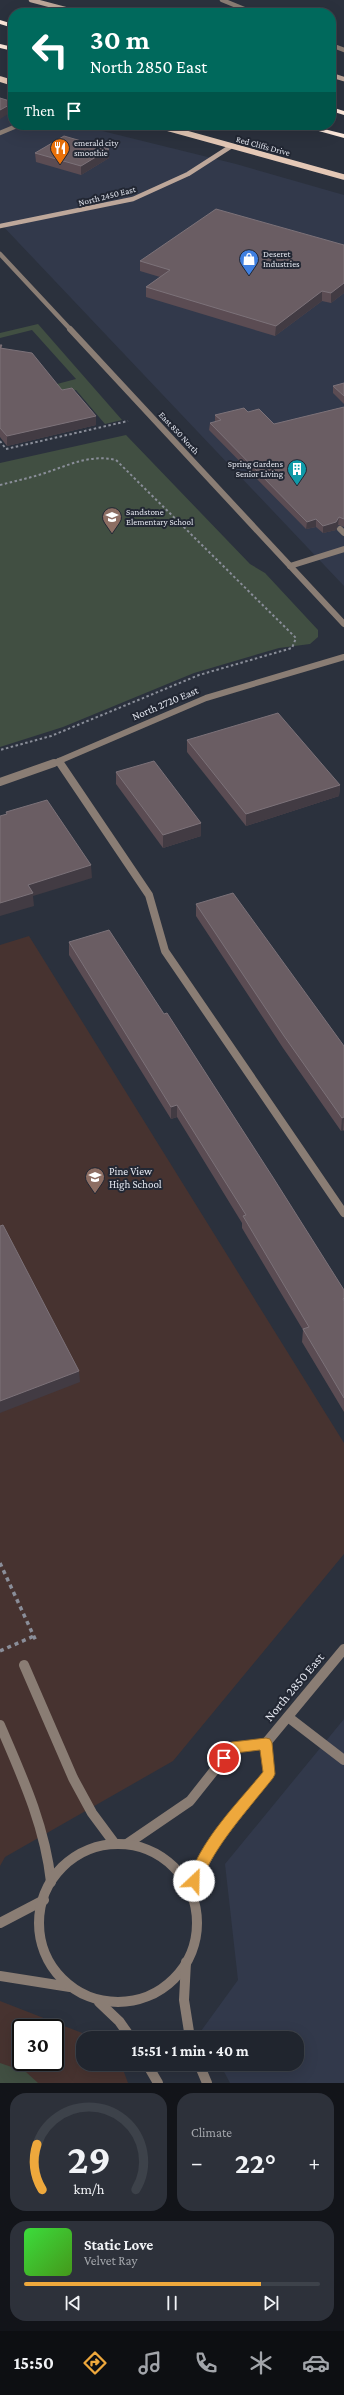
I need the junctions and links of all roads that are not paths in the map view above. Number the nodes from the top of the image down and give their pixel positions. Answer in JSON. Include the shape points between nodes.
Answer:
{"nodes":[{"id":1,"x":31,"y":0,"type":"edge"},
{"id":2,"x":222,"y":0,"type":"edge"},
{"id":3,"x":61,"y":8,"type":"edge"},
{"id":4,"x":242,"y":8,"type":"edge"},
{"id":5,"x":173,"y":130,"type":"edge"},
{"id":6,"x":320,"y":130,"type":"edge"},
{"id":7,"x":344,"y":136,"type":"edge"},
{"id":8,"x":230,"y":147,"type":"junction"},
{"id":9,"x":344,"y":176,"type":"edge"},
{"id":10,"x":0,"y":226,"type":"edge"},
{"id":11,"x":0,"y":254,"type":"edge"},
{"id":12,"x":344,"y":550,"type":"edge"},
{"id":13,"x":290,"y":566,"type":"junction"},
{"id":14,"x":344,"y":624,"type":"edge"},
{"id":15,"x":344,"y":657,"type":"edge"},
{"id":16,"x":59,"y":761,"type":"junction"},
{"id":17,"x":0,"y":782,"type":"edge"},
{"id":18,"x":344,"y":1213,"type":"edge"},
{"id":19,"x":344,"y":1649,"type":"edge"},
{"id":20,"x":24,"y":1665,"type":"dead end"},
{"id":21,"x":288,"y":1717,"type":"junction"},
{"id":22,"x":0,"y":1725,"type":"edge"},
{"id":23,"x":266,"y":1743,"type":"junction"},
{"id":24,"x":344,"y":1760,"type":"edge"},
{"id":25,"x":115,"y":1844,"type":"junction"},
{"id":26,"x":127,"y":1844,"type":"junction"},
{"id":27,"x":52,"y":1882,"type":"junction"},
{"id":28,"x":190,"y":1892,"type":"junction"},
{"id":29,"x":44,"y":1900,"type":"junction"},
{"id":30,"x":0,"y":1923,"type":"edge"},
{"id":31,"x":186,"y":1962,"type":"junction"},
{"id":32,"x":0,"y":1976,"type":"edge"},
{"id":33,"x":70,"y":1988,"type":"junction"},
{"id":34,"x":99,"y":2002,"type":"junction"},
{"id":35,"x":126,"y":2031,"type":"edge"},
{"id":36,"x":188,"y":2031,"type":"edge"},
{"id":37,"x":151,"y":2071,"type":"edge"},
{"id":38,"x":202,"y":2071,"type":"edge"},
{"id":39,"x":158,"y":2083,"type":"edge"},
{"id":40,"x":207,"y":2083,"type":"edge"}],
"edges":[{"from":1,"to":3,"type":"street"},
{"from":2,"to":4,"type":"street"},
{"from":5,"to":8,"type":"main road","name":"Red Cliffs Drive"},
{"from":6,"to":7,"type":"highway"},
{"from":8,"to":9,"type":"main road","name":"Red Cliffs Drive"},
{"from":8,"to":10,"type":"street","name":"North 2450 East","via":[[188,174],[133,199]]},
{"from":11,"to":13,"type":"street","name":"East 850 North"},
{"from":12,"to":13,"type":"street"},
{"from":13,"to":14,"type":"street","name":"East 850 North"},
{"from":15,"to":16,"type":"street","name":"North 2720 East","via":[[206,698]]},
{"from":16,"to":17,"type":"street","name":"North 2720 East"},
{"from":16,"to":18,"type":"street","via":[[150,895],[166,951]]},
{"from":19,"to":21,"type":"street","name":"North 2850 East"},
{"from":20,"to":25,"type":"street","via":[[73,1778],[92,1814]]},
{"from":21,"to":23,"type":"street","name":"North 2850 East"},
{"from":21,"to":24,"type":"street"},
{"from":22,"to":27,"type":"street","via":[[45,1835]]},
{"from":23,"to":26,"type":"street","via":[[232,1748],[190,1801]]},
{"from":23,"to":28,"type":"street","via":[[269,1774],[224,1829],[198,1869]]},
{"from":25,"to":26,"type":"street"},
{"from":25,"to":27,"type":"street","via":[[96,1847],[79,1855],[64,1867]]},
{"from":26,"to":28,"type":"street","via":[[147,1849],[165,1859],[180,1874]]},
{"from":27,"to":29,"type":"street"},
{"from":28,"to":31,"type":"street","via":[[196,1915],[194,1939]]},
{"from":29,"to":30,"type":"street"},
{"from":29,"to":33,"type":"street","via":[[40,1924],[43,1948],[54,1970]]},
{"from":31,"to":34,"type":"street","via":[[170,1982],[149,1996],[124,2004]]},
{"from":31,"to":36,"type":"street","via":[[182,1988]]},
{"from":32,"to":33,"type":"street"},
{"from":33,"to":34,"type":"street"},
{"from":34,"to":35,"type":"street"},
{"from":37,"to":39,"type":"street"},
{"from":38,"to":40,"type":"street"}]}
